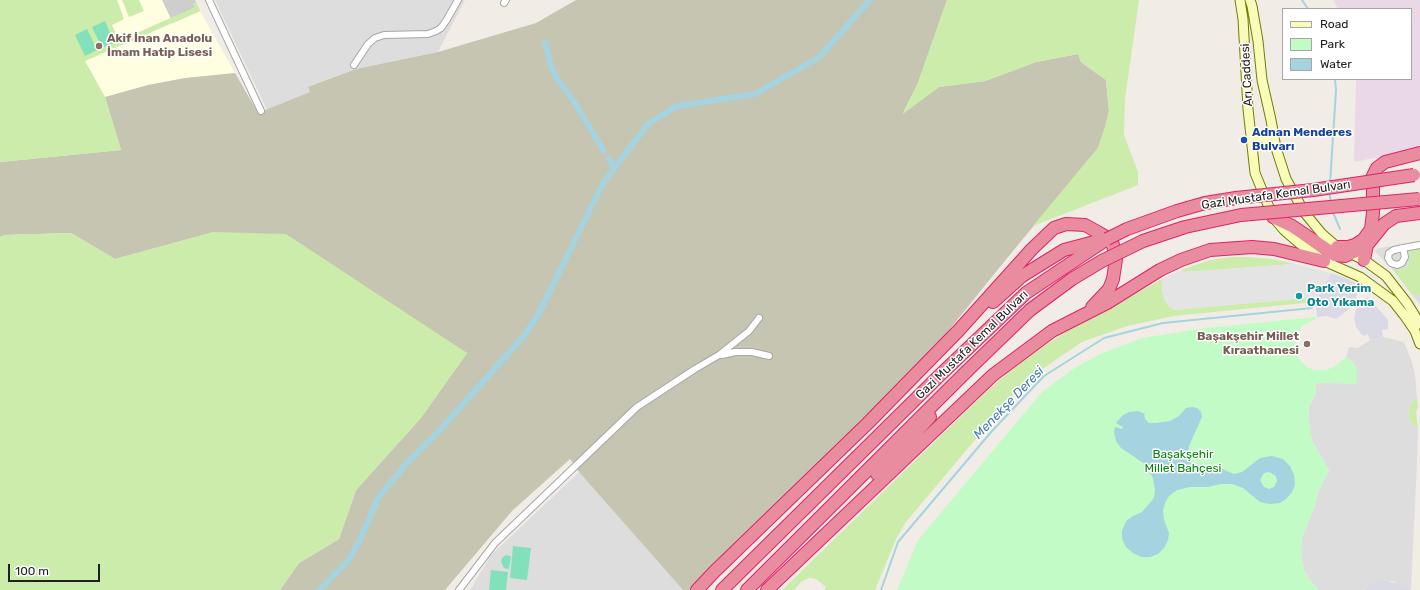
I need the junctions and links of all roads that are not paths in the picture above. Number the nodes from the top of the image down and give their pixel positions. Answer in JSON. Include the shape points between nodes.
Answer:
{"nodes":[{"id":1,"x":209,"y":0,"type":"edge"},
{"id":2,"x":458,"y":0,"type":"edge"},
{"id":3,"x":1240,"y":0,"type":"edge"},
{"id":4,"x":1250,"y":0,"type":"edge"},
{"id":5,"x":354,"y":65,"type":"dead end"},
{"id":6,"x":261,"y":112,"type":"dead end"},
{"id":7,"x":1276,"y":148,"type":"junction"},
{"id":8,"x":1252,"y":151,"type":"junction"},
{"id":9,"x":1420,"y":154,"type":"edge"},
{"id":10,"x":1417,"y":175,"type":"edge"},
{"id":11,"x":1420,"y":199,"type":"edge"},
{"id":12,"x":1420,"y":213,"type":"edge"},
{"id":13,"x":1273,"y":217,"type":"junction"},
{"id":14,"x":1107,"y":239,"type":"junction"},
{"id":15,"x":1367,"y":245,"type":"junction"},
{"id":16,"x":1420,"y":245,"type":"edge"},
{"id":17,"x":1337,"y":247,"type":"junction"},
{"id":18,"x":1403,"y":248,"type":"dead end"},
{"id":19,"x":1351,"y":254,"type":"junction"},
{"id":20,"x":1364,"y":260,"type":"junction"},
{"id":21,"x":1324,"y":261,"type":"junction"},
{"id":22,"x":1085,"y":314,"type":"junction"},
{"id":23,"x":759,"y":318,"type":"dead end"},
{"id":24,"x":1420,"y":324,"type":"edge"},
{"id":25,"x":959,"y":330,"type":"junction"},
{"id":26,"x":1420,"y":344,"type":"edge"},
{"id":27,"x":719,"y":356,"type":"junction"},
{"id":28,"x":769,"y":356,"type":"dead end"},
{"id":29,"x":966,"y":372,"type":"junction"},
{"id":30,"x":771,"y":517,"type":"junction"},
{"id":31,"x":769,"y":589,"type":"edge"},
{"id":32,"x":459,"y":590,"type":"edge"},
{"id":33,"x":697,"y":590,"type":"edge"},
{"id":34,"x":708,"y":590,"type":"edge"},
{"id":35,"x":722,"y":590,"type":"edge"},
{"id":36,"x":747,"y":590,"type":"edge"}],
"edges":[{"from":1,"to":6,"type":"street"},
{"from":2,"to":5,"type":"street","via":[[441,28],[428,34],[384,34],[368,44]]},
{"from":3,"to":8,"type":"main road","name":"Arı Caddesi"},
{"from":4,"to":7,"type":"main road","name":"Arı Caddesi","via":[[1262,80]]},
{"from":7,"to":8,"type":"main road","via":[[1261,137],[1256,140]]},
{"from":7,"to":17,"type":"main road","via":[[1286,179],[1304,212]]},
{"from":8,"to":13,"type":"main road","via":[[1255,173]]},
{"from":9,"to":17,"type":"highway","via":[[1385,162],[1377,168],[1373,176],[1371,229],[1363,240],[1355,245]]},
{"from":10,"to":14,"type":"highway","name":"Gazi Mustafa Kemal Bulvarı","bridge":true,"via":[[1205,203],[1127,229]]},
{"from":11,"to":29,"type":"highway","name":"Gazi Mustafa Kemal Bulvarı","bridge":true,"via":[[1241,215],[1185,227],[1143,241],[1072,279],[1030,310]]},
{"from":12,"to":15,"type":"highway","via":[[1396,216],[1384,224]]},
{"from":13,"to":19,"type":"highway","via":[[1292,226],[1335,255]]},
{"from":13,"to":21,"type":"main road","via":[[1294,239]]},
{"from":14,"to":22,"type":"highway","via":[[1113,245],[1116,259],[1113,279],[1109,289]]},
{"from":14,"to":25,"type":"highway","via":[[1064,250],[1022,276]]},
{"from":14,"to":25,"type":"highway","via":[[1085,225],[1066,224],[1054,228],[1032,248]]},
{"from":14,"to":35,"type":"highway","name":"Gazi Mustafa Kemal Bulvarı","via":[[1026,293],[938,376]]},
{"from":15,"to":19,"type":"highway"},
{"from":15,"to":20,"type":"highway"},
{"from":16,"to":18,"type":"street"},
{"from":17,"to":19,"type":"main road"},
{"from":19,"to":20,"type":"main road"},
{"from":20,"to":24,"type":"main road","via":[[1386,276],[1407,302]]},
{"from":21,"to":22,"type":"highway","via":[[1252,246],[1210,250],[1160,270]]},
{"from":21,"to":26,"type":"main road","via":[[1360,277],[1393,301],[1415,331]]},
{"from":22,"to":31,"type":"highway","via":[[1052,331],[993,375]]},
{"from":23,"to":27,"type":"street","via":[[749,331]]},
{"from":25,"to":30,"type":"highway"},
{"from":27,"to":28,"type":"street","via":[[735,352],[752,352]]},
{"from":27,"to":32,"type":"street","via":[[637,407],[495,542]]},
{"from":29,"to":31,"type":"highway","via":[[922,428]]},
{"from":29,"to":36,"type":"highway","name":"Gazi Mustafa Kemal Bulvarı"},
{"from":30,"to":33,"type":"highway"},
{"from":30,"to":34,"type":"highway"}]}
